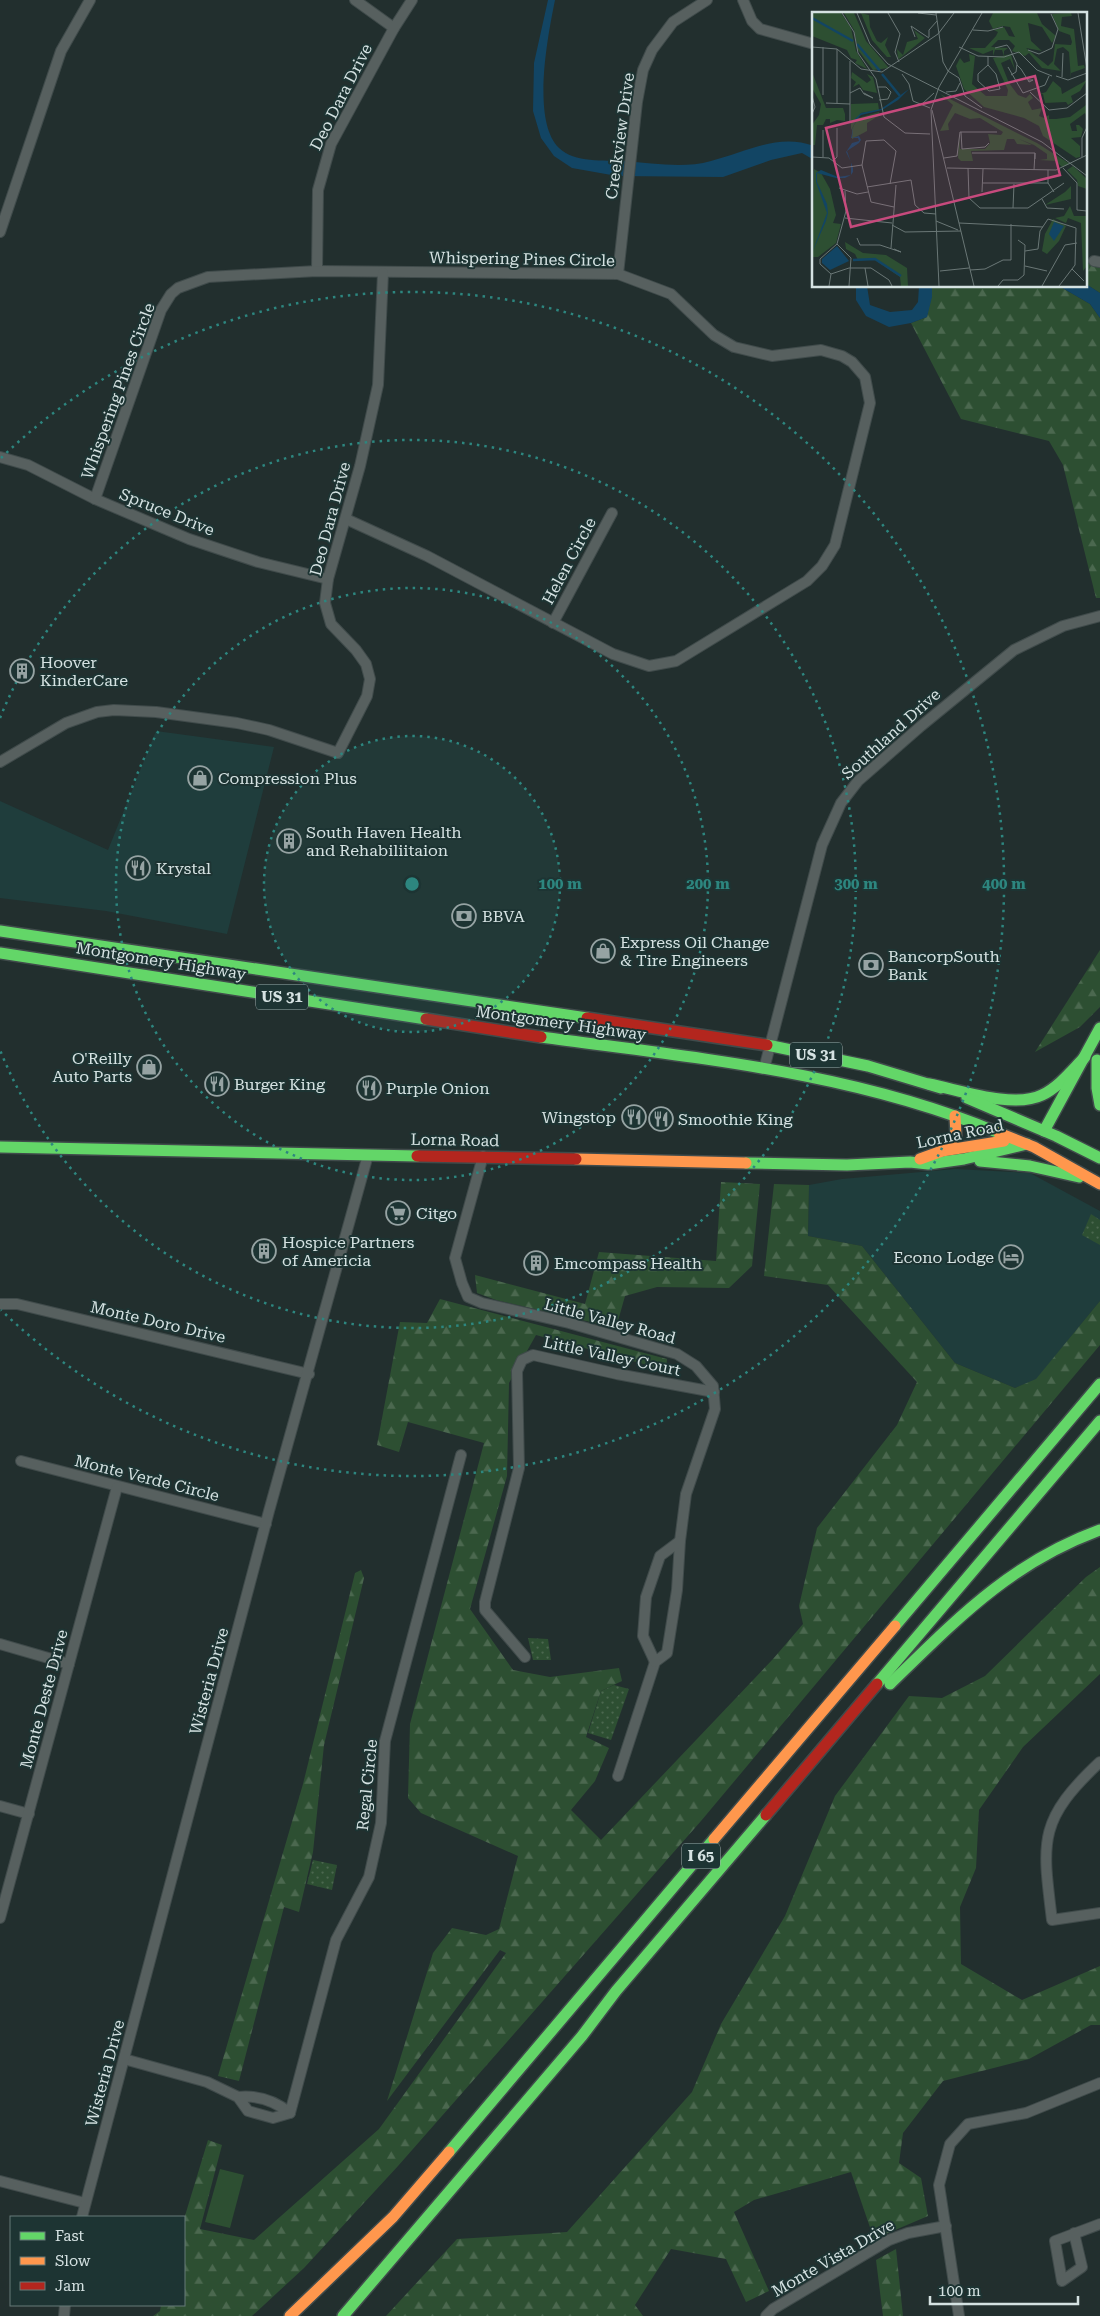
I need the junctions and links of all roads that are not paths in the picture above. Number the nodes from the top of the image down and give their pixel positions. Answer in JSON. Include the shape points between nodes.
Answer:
{"nodes":[{"id":1,"x":90,"y":0,"type":"edge"},
{"id":2,"x":355,"y":0,"type":"edge"},
{"id":3,"x":412,"y":0,"type":"edge"},
{"id":4,"x":707,"y":0,"type":"edge"},
{"id":5,"x":743,"y":0,"type":"edge"},
{"id":6,"x":394,"y":28,"type":"junction"},
{"id":7,"x":812,"y":43,"type":"edge"},
{"id":8,"x":0,"y":232,"type":"edge"},
{"id":9,"x":317,"y":271,"type":"junction"},
{"id":10,"x":382,"y":272,"type":"junction"},
{"id":11,"x":618,"y":274,"type":"junction"},
{"id":12,"x":0,"y":457,"type":"edge"},
{"id":13,"x":95,"y":499,"type":"junction"},
{"id":14,"x":612,"y":513,"type":"dead end"},
{"id":15,"x":346,"y":519,"type":"junction"},
{"id":16,"x":328,"y":579,"type":"junction"},
{"id":17,"x":1100,"y":616,"type":"edge"},
{"id":18,"x":552,"y":623,"type":"junction"},
{"id":19,"x":0,"y":762,"type":"edge"},
{"id":20,"x":0,"y":931,"type":"edge"},
{"id":21,"x":0,"y":953,"type":"edge"},
{"id":22,"x":1100,"y":1028,"type":"edge"},
{"id":23,"x":769,"y":1045,"type":"junction"},
{"id":24,"x":1085,"y":1057,"type":"junction"},
{"id":25,"x":1099,"y":1057,"type":"edge"},
{"id":26,"x":764,"y":1069,"type":"junction"},
{"id":27,"x":930,"y":1084,"type":"junction"},
{"id":28,"x":1084,"y":1085,"type":"dead end"},
{"id":29,"x":1100,"y":1105,"type":"edge"},
{"id":30,"x":955,"y":1116,"type":"junction"},
{"id":31,"x":1044,"y":1131,"type":"junction"},
{"id":32,"x":1058,"y":1131,"type":"junction"},
{"id":33,"x":1022,"y":1142,"type":"junction"},
{"id":34,"x":0,"y":1147,"type":"edge"},
{"id":35,"x":942,"y":1152,"type":"junction"},
{"id":36,"x":368,"y":1154,"type":"junction"},
{"id":37,"x":483,"y":1156,"type":"junction"},
{"id":38,"x":1100,"y":1158,"type":"edge"},
{"id":39,"x":964,"y":1159,"type":"junction"},
{"id":40,"x":910,"y":1162,"type":"junction"},
{"id":41,"x":1098,"y":1182,"type":"edge"},
{"id":42,"x":0,"y":1304,"type":"edge"},
{"id":43,"x":309,"y":1374,"type":"junction"},
{"id":44,"x":1100,"y":1384,"type":"edge"},
{"id":45,"x":714,"y":1392,"type":"junction"},
{"id":46,"x":1100,"y":1421,"type":"edge"},
{"id":47,"x":461,"y":1456,"type":"dead end"},
{"id":48,"x":21,"y":1461,"type":"dead end"},
{"id":49,"x":117,"y":1487,"type":"junction"},
{"id":50,"x":266,"y":1524,"type":"junction"},
{"id":51,"x":1100,"y":1530,"type":"edge"},
{"id":52,"x":680,"y":1541,"type":"junction"},
{"id":53,"x":0,"y":1644,"type":"edge"},
{"id":54,"x":525,"y":1657,"type":"dead end"},
{"id":55,"x":655,"y":1662,"type":"junction"},
{"id":56,"x":69,"y":1664,"type":"junction"},
{"id":57,"x":819,"y":1752,"type":"junction"},
{"id":58,"x":1100,"y":1762,"type":"edge"},
{"id":59,"x":618,"y":1776,"type":"dead end"},
{"id":60,"x":0,"y":1806,"type":"edge"},
{"id":61,"x":29,"y":1814,"type":"junction"},
{"id":62,"x":1100,"y":1913,"type":"edge"},
{"id":63,"x":0,"y":1918,"type":"edge"},
{"id":64,"x":124,"y":2059,"type":"junction"},
{"id":65,"x":1100,"y":2083,"type":"edge"},
{"id":66,"x":238,"y":2098,"type":"junction"},
{"id":67,"x":290,"y":2113,"type":"junction"},
{"id":68,"x":0,"y":2181,"type":"edge"},
{"id":69,"x":86,"y":2203,"type":"junction"},
{"id":70,"x":82,"y":2216,"type":"edge"},
{"id":71,"x":1100,"y":2224,"type":"edge"},
{"id":72,"x":946,"y":2226,"type":"junction"},
{"id":73,"x":1074,"y":2233,"type":"dead end"},
{"id":74,"x":290,"y":2316,"type":"edge"},
{"id":75,"x":343,"y":2316,"type":"edge"},
{"id":76,"x":766,"y":2316,"type":"edge"},
{"id":77,"x":959,"y":2316,"type":"edge"}],
"edges":[{"from":1,"to":8,"type":"street","via":[[61,51]]},
{"from":2,"to":6,"type":"street"},
{"from":3,"to":6,"type":"street","name":"Deo Dara Drive"},
{"from":4,"to":11,"type":"street","name":"Creekview Drive","via":[[673,22],[646,61],[639,87]]},
{"from":5,"to":7,"type":"street","via":[[752,21],[760,29]]},
{"from":6,"to":9,"type":"street","name":"Deo Dara Drive","via":[[331,144],[318,190]]},
{"from":9,"to":10,"type":"street","name":"Whispering Pines Circle"},
{"from":9,"to":13,"type":"street","name":"Whispering Pines Circle","via":[[208,277],[186,284],[172,294],[161,310]]},
{"from":10,"to":11,"type":"street","name":"Whispering Pines Circle"},
{"from":10,"to":15,"type":"street","name":"Deo Dara Drive","via":[[378,386]]},
{"from":11,"to":18,"type":"street","name":"Whispering Pines Circle","via":[[671,294],[714,335],[734,346],[772,356],[821,350],[842,356],[865,377],[870,403],[835,545],[822,566],[807,581],[676,662],[649,666],[613,654]]},
{"from":12,"to":13,"type":"street","name":"Spruce Drive","via":[[28,465]]},
{"from":13,"to":16,"type":"street","name":"Spruce Drive","via":[[189,539],[258,562]]},
{"from":14,"to":18,"type":"street","name":"Helen Circle"},
{"from":15,"to":16,"type":"street","name":"Deo Dara Drive"},
{"from":15,"to":18,"type":"street","name":"Whispering Pines Circle","via":[[427,556]]},
{"from":16,"to":19,"type":"street","name":"Deo Dara Drive","via":[[325,603],[331,624],[366,664],[370,679],[366,696],[338,753],[237,723],[114,710],[97,712],[66,723]]},
{"from":17,"to":23,"type":"street","name":"Southland Drive","via":[[1063,626],[1014,650],[921,726],[858,782],[840,803],[822,845]]},
{"from":20,"to":23,"type":"main road","name":"Montgomery Highway","number":"US 31"},
{"from":21,"to":26,"type":"main road","name":"Montgomery Highway","number":"US 31"},
{"from":22,"to":24,"type":"main road"},
{"from":23,"to":26,"type":"street","name":"Southland Drive"},
{"from":23,"to":27,"type":"main road","name":"Montgomery Highway","number":"US 31","via":[[868,1066]]},
{"from":24,"to":27,"type":"main road","via":[[1055,1086],[1034,1098],[1006,1098]]},
{"from":24,"to":31,"type":"main road"},
{"from":25,"to":28,"type":"main road"},
{"from":25,"to":29,"type":"main road","via":[[1097,1088]]},
{"from":26,"to":30,"type":"main road","name":"Montgomery Highway","number":"US 31","via":[[852,1086]]},
{"from":27,"to":31,"type":"main road","name":"Montgomery Highway","number":"US 31"},
{"from":30,"to":33,"type":"main road","name":"Montgomery Highway","number":"US 31"},
{"from":30,"to":35,"type":"main road","via":[[957,1130],[954,1142]]},
{"from":31,"to":32,"type":"main road","name":"Montgomery Highway","number":"US 31"},
{"from":31,"to":33,"type":"main road"},
{"from":32,"to":33,"type":"main road"},
{"from":32,"to":38,"type":"main road","name":"Montgomery Highway","number":"US 31"},
{"from":33,"to":35,"type":"main road","name":"Lorna Road"},
{"from":33,"to":39,"type":"main road","name":"Lorna Road"},
{"from":33,"to":41,"type":"main road","name":"Montgomery Highway","number":"US 31"},
{"from":34,"to":36,"type":"main road","name":"Lorna Road"},
{"from":35,"to":40,"type":"main road","name":"Lorna Road"},
{"from":36,"to":37,"type":"main road","name":"Lorna Road"},
{"from":36,"to":43,"type":"street","name":"Wisteria Drive"},
{"from":37,"to":40,"type":"main road","name":"Lorna Road","via":[[847,1165]]},
{"from":37,"to":45,"type":"street","name":"Little Valley Road","via":[[455,1258],[468,1297],[678,1354],[696,1366],[713,1386]]},
{"from":39,"to":40,"type":"main road","name":"Lorna Road","via":[[928,1164]]},
{"from":39,"to":41,"type":"main road","via":[[1040,1166]]},
{"from":42,"to":43,"type":"street","name":"Monte Doro Drive","via":[[17,1304]]},
{"from":43,"to":50,"type":"street","name":"Wisteria Drive"},
{"from":44,"to":74,"type":"main road","number":"I 65","via":[[392,2217]]},
{"from":45,"to":52,"type":"street","via":[[715,1409],[686,1494]]},
{"from":45,"to":54,"type":"street","name":"Little Valley Court","via":[[547,1357],[533,1355],[522,1360],[517,1371],[519,1468],[485,1610]]},
{"from":46,"to":57,"type":"main road","number":"I 65"},
{"from":47,"to":67,"type":"street","name":"Regal Circle","via":[[385,1741],[381,1823],[369,1877],[336,1940]]},
{"from":48,"to":49,"type":"street","name":"Monte Verde Circle"},
{"from":49,"to":50,"type":"street","name":"Monte Verde Circle"},
{"from":49,"to":56,"type":"street","name":"Monte Deste Drive"},
{"from":50,"to":64,"type":"street","name":"Wisteria Drive"},
{"from":51,"to":57,"type":"main road","via":[[1075,1537],[1038,1556],[997,1586],[946,1630]]},
{"from":52,"to":55,"type":"street","via":[[677,1590],[667,1653]]},
{"from":52,"to":55,"type":"street","via":[[660,1556],[646,1597],[643,1636]]},
{"from":53,"to":56,"type":"street"},
{"from":55,"to":59,"type":"street"},
{"from":56,"to":61,"type":"street","name":"Monte Deste Drive"},
{"from":57,"to":75,"type":"main road","number":"I 65"},
{"from":58,"to":62,"type":"street","via":[[1068,1793],[1051,1821],[1046,1869],[1052,1920]]},
{"from":60,"to":61,"type":"street"},
{"from":61,"to":63,"type":"street","name":"Monte Deste Drive"},
{"from":64,"to":66,"type":"street","via":[[207,2082]]},
{"from":64,"to":69,"type":"street","name":"Wisteria Drive"},
{"from":65,"to":72,"type":"street","via":[[1026,2112],[968,2124],[950,2144],[939,2184]]},
{"from":66,"to":67,"type":"street","via":[[249,2096],[277,2103]]},
{"from":66,"to":67,"type":"street","via":[[248,2111],[273,2118]]},
{"from":68,"to":69,"type":"street"},
{"from":69,"to":70,"type":"street","name":"Wisteria Drive"},
{"from":71,"to":73,"type":"street"},
{"from":72,"to":76,"type":"street","name":"Monte Vista Drive","via":[[908,2232],[889,2240]]},
{"from":72,"to":77,"type":"street"}]}
